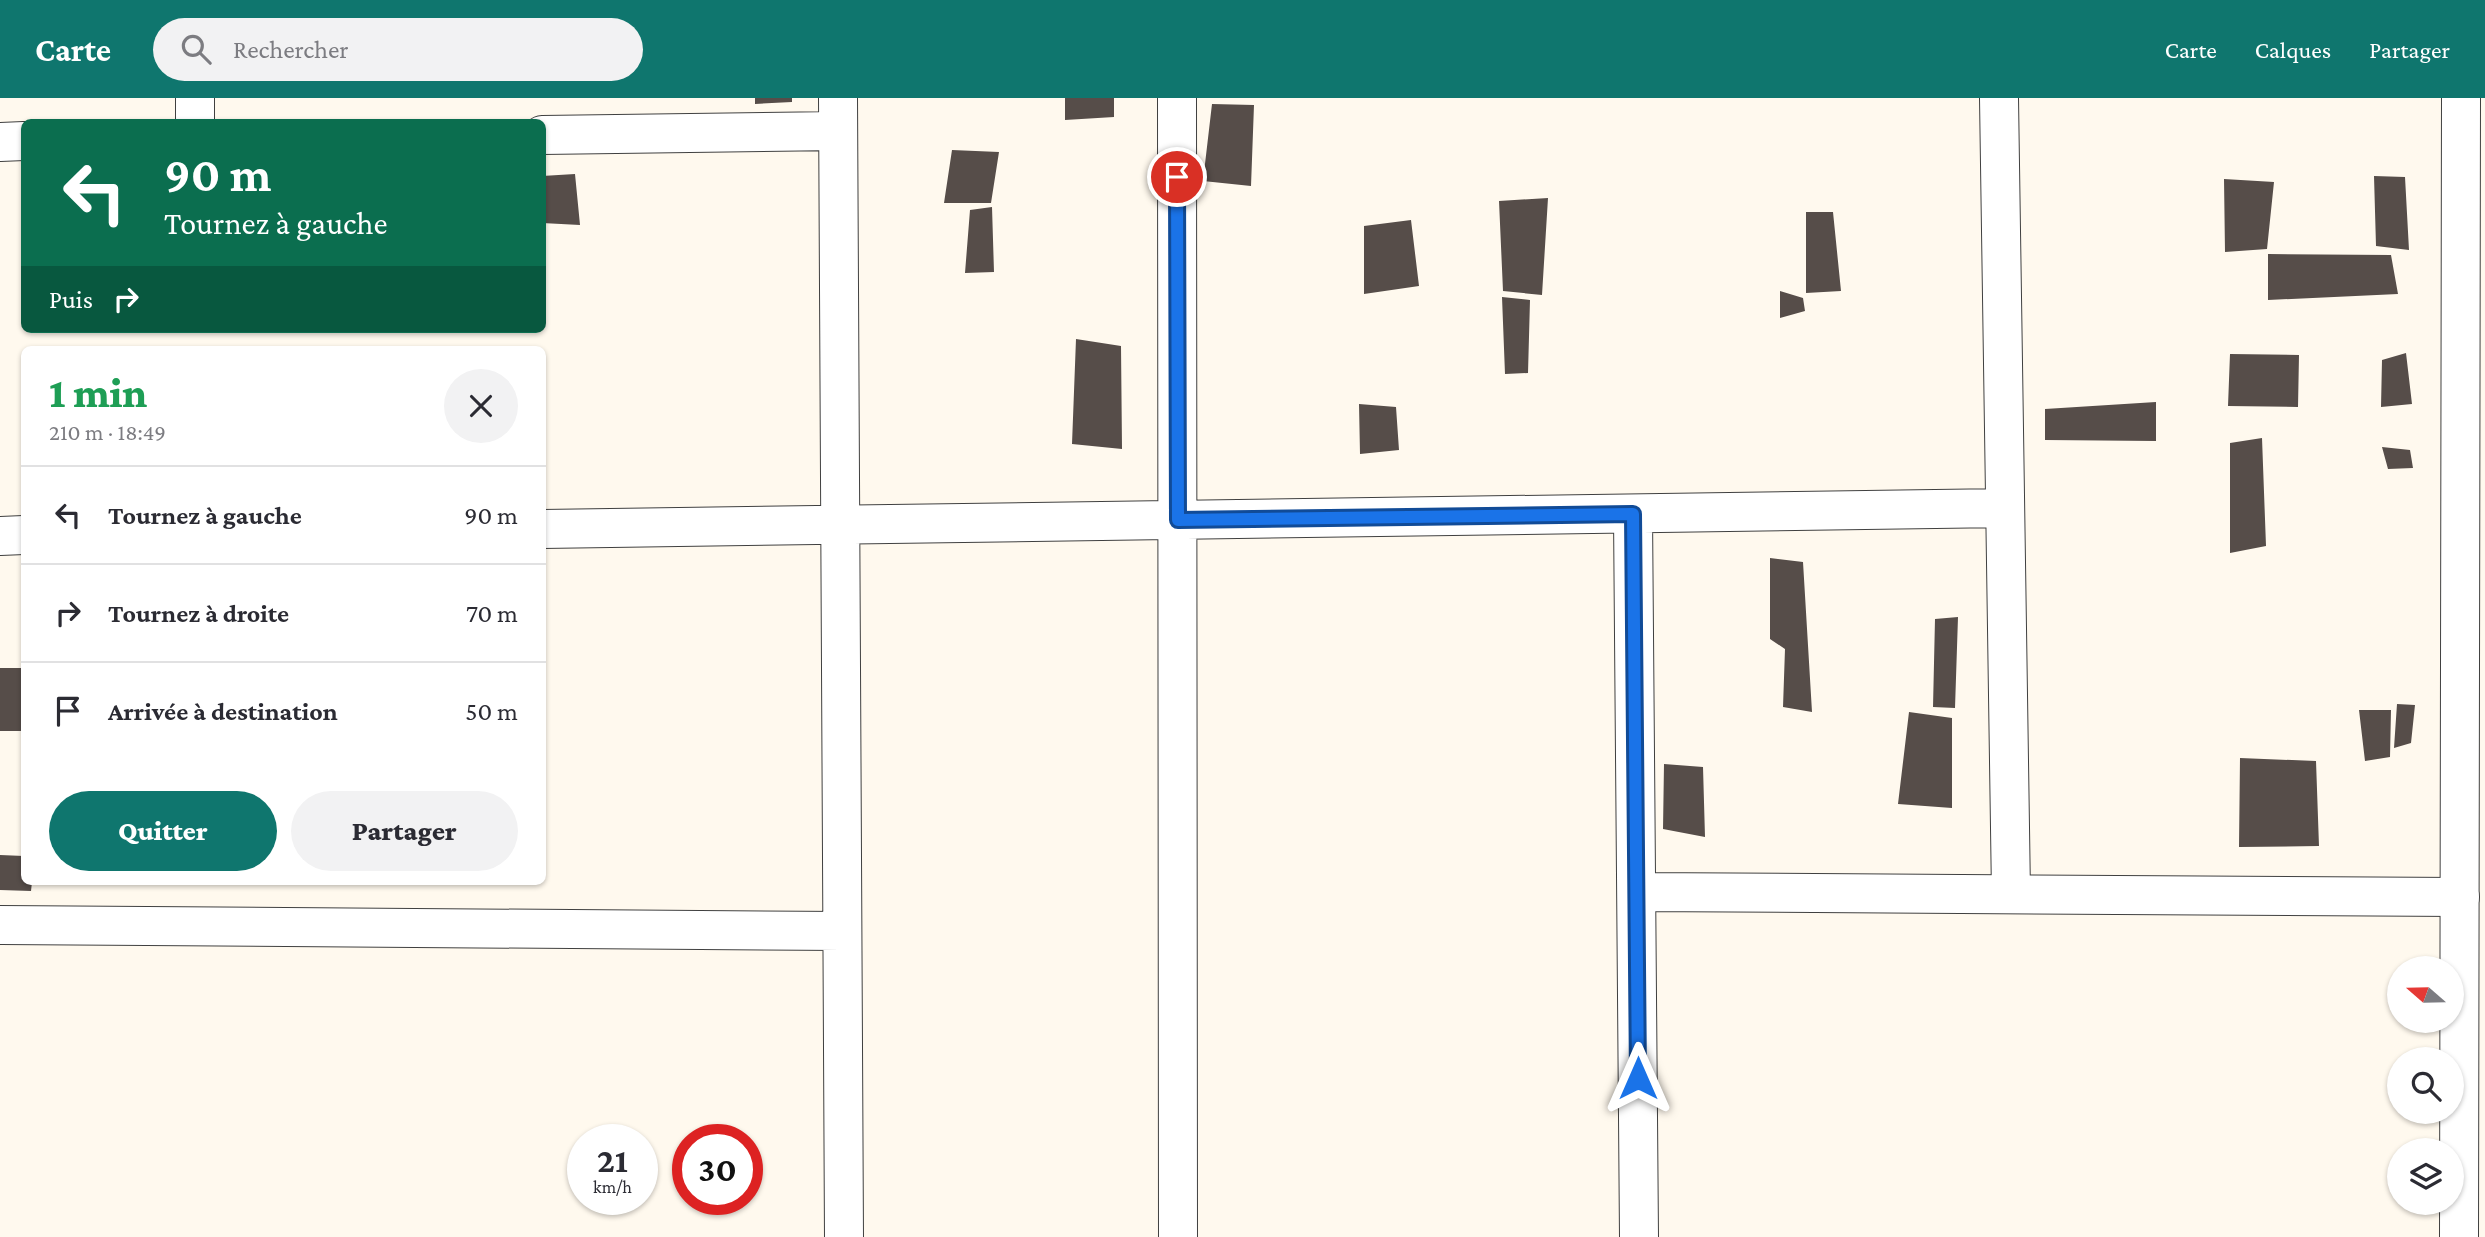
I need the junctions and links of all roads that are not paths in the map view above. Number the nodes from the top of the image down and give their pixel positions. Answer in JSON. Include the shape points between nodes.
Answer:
{"nodes":[{"id":1,"x":195,"y":98,"type":"edge"},
{"id":2,"x":1177,"y":98,"type":"edge"},
{"id":3,"x":1999,"y":98,"type":"edge"},
{"id":4,"x":2461,"y":98,"type":"edge"},
{"id":5,"x":838,"y":114,"type":"edge"},
{"id":6,"x":195,"y":119,"type":"edge"},
{"id":7,"x":546,"y":135,"type":"edge"},
{"id":8,"x":0,"y":142,"type":"edge"},
{"id":9,"x":21,"y":142,"type":"edge"},
{"id":10,"x":2006,"y":508,"type":"junction"},
{"id":11,"x":2473,"y":512,"type":"edge"},
{"id":12,"x":1633,"y":514,"type":"junction"},
{"id":13,"x":1178,"y":520,"type":"junction"},
{"id":14,"x":840,"y":525,"type":"junction"},
{"id":15,"x":546,"y":529,"type":"edge"},
{"id":16,"x":21,"y":535,"type":"edge"},
{"id":17,"x":0,"y":536,"type":"edge"},
{"id":18,"x":1637,"y":892,"type":"junction"},
{"id":19,"x":2011,"y":894,"type":"junction"},
{"id":20,"x":2460,"y":897,"type":"junction"},
{"id":21,"x":0,"y":925,"type":"edge"},
{"id":22,"x":842,"y":931,"type":"junction"},
{"id":23,"x":844,"y":1237,"type":"edge"},
{"id":24,"x":1178,"y":1237,"type":"edge"},
{"id":25,"x":1639,"y":1237,"type":"edge"},
{"id":26,"x":2459,"y":1237,"type":"edge"}],
"edges":[{"from":1,"to":6,"type":"street"},
{"from":2,"to":13,"type":"street"},
{"from":3,"to":10,"type":"street"},
{"from":4,"to":11,"type":"street"},
{"from":5,"to":7,"type":"street"},
{"from":5,"to":14,"type":"street"},
{"from":8,"to":9,"type":"street"},
{"from":10,"to":12,"type":"street"},
{"from":10,"to":19,"type":"street"},
{"from":11,"to":20,"type":"street"},
{"from":12,"to":13,"type":"street"},
{"from":12,"to":18,"type":"street"},
{"from":13,"to":14,"type":"street"},
{"from":13,"to":24,"type":"street"},
{"from":14,"to":15,"type":"street"},
{"from":14,"to":22,"type":"street"},
{"from":16,"to":17,"type":"street"},
{"from":18,"to":19,"type":"street"},
{"from":18,"to":25,"type":"street"},
{"from":19,"to":20,"type":"street"},
{"from":20,"to":26,"type":"street"},
{"from":21,"to":22,"type":"street"},
{"from":22,"to":23,"type":"street"}]}
